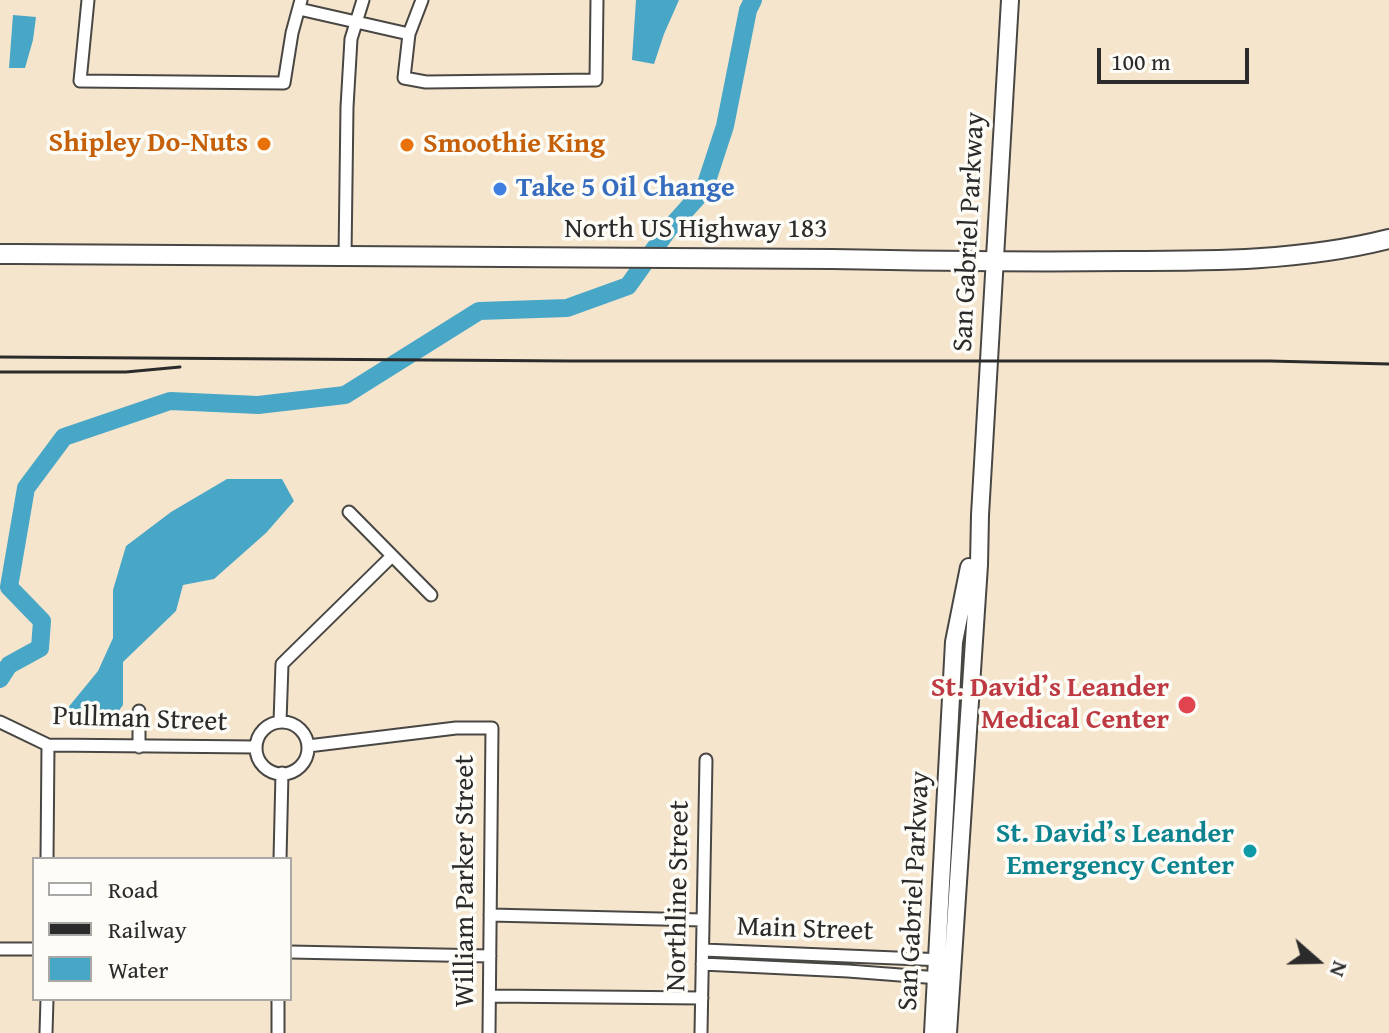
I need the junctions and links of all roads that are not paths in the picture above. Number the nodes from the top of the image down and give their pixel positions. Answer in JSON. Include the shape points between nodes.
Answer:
{"nodes":[{"id":1,"x":88,"y":0,"type":"edge"},
{"id":2,"x":363,"y":0,"type":"edge"},
{"id":3,"x":422,"y":0,"type":"edge"},
{"id":4,"x":597,"y":0,"type":"edge"},
{"id":5,"x":1010,"y":0,"type":"edge"},
{"id":6,"x":300,"y":5,"type":"edge"},
{"id":7,"x":355,"y":22,"type":"junction"},
{"id":8,"x":409,"y":34,"type":"junction"},
{"id":9,"x":1389,"y":239,"type":"edge"},
{"id":10,"x":0,"y":254,"type":"edge"},
{"id":11,"x":345,"y":256,"type":"junction"},
{"id":12,"x":994,"y":262,"type":"junction"},
{"id":13,"x":349,"y":512,"type":"dead end"},
{"id":14,"x":392,"y":556,"type":"junction"},
{"id":15,"x":431,"y":595,"type":"dead end"},
{"id":16,"x":139,"y":711,"type":"dead end"},
{"id":17,"x":0,"y":722,"type":"edge"},
{"id":18,"x":280,"y":722,"type":"junction"},
{"id":19,"x":48,"y":745,"type":"junction"},
{"id":20,"x":308,"y":746,"type":"junction"},
{"id":21,"x":139,"y":747,"type":"junction"},
{"id":22,"x":256,"y":747,"type":"junction"},
{"id":23,"x":706,"y":760,"type":"dead end"},
{"id":24,"x":282,"y":773,"type":"junction"},
{"id":25,"x":47,"y":857,"type":"edge"},
{"id":26,"x":280,"y":857,"type":"edge"},
{"id":27,"x":490,"y":915,"type":"junction"},
{"id":28,"x":703,"y":920,"type":"junction"},
{"id":29,"x":0,"y":949,"type":"edge"},
{"id":30,"x":32,"y":949,"type":"edge"},
{"id":31,"x":703,"y":950,"type":"junction"},
{"id":32,"x":292,"y":952,"type":"edge"},
{"id":33,"x":490,"y":956,"type":"junction"},
{"id":34,"x":945,"y":960,"type":"junction"},
{"id":35,"x":702,"y":964,"type":"junction"},
{"id":36,"x":944,"y":979,"type":"junction"},
{"id":37,"x":490,"y":996,"type":"junction"},
{"id":38,"x":702,"y":998,"type":"junction"},
{"id":39,"x":47,"y":1001,"type":"edge"},
{"id":40,"x":278,"y":1001,"type":"edge"},
{"id":41,"x":46,"y":1033,"type":"edge"},
{"id":42,"x":278,"y":1033,"type":"edge"},
{"id":43,"x":489,"y":1033,"type":"edge"},
{"id":44,"x":701,"y":1033,"type":"edge"},
{"id":45,"x":933,"y":1033,"type":"edge"},
{"id":46,"x":948,"y":1033,"type":"edge"}],
"edges":[{"from":1,"to":6,"type":"street","via":[[80,81],[284,83]]},
{"from":2,"to":7,"type":"street"},
{"from":3,"to":8,"type":"street"},
{"from":4,"to":8,"type":"street","via":[[596,80],[404,78]]},
{"from":5,"to":12,"type":"street","name":"San Gabriel Parkway"},
{"from":6,"to":7,"type":"street"},
{"from":7,"to":8,"type":"street"},
{"from":7,"to":11,"type":"street","via":[[347,107]]},
{"from":9,"to":12,"type":"main road","name":"North US Highway 183","via":[[1256,259]]},
{"from":10,"to":11,"type":"main road","name":"North US Highway 183"},
{"from":11,"to":12,"type":"main road","name":"North US Highway 183"},
{"from":12,"to":34,"type":"street","name":"San Gabriel Parkway","via":[[979,565]]},
{"from":13,"to":14,"type":"street"},
{"from":14,"to":15,"type":"street"},
{"from":14,"to":18,"type":"street","via":[[282,664]]},
{"from":16,"to":21,"type":"street"},
{"from":17,"to":19,"type":"street","name":"Pullman Street"},
{"from":18,"to":20,"type":"street","via":[[296,726]]},
{"from":18,"to":22,"type":"street","via":[[265,728]]},
{"from":19,"to":21,"type":"street","name":"Pullman Street"},
{"from":19,"to":25,"type":"street"},
{"from":20,"to":24,"type":"street","via":[[303,763]]},
{"from":20,"to":27,"type":"street","name":"William Parker Street","via":[[492,728]]},
{"from":21,"to":22,"type":"street","name":"Pullman Street"},
{"from":22,"to":24,"type":"street","via":[[263,766]]},
{"from":23,"to":28,"type":"street","name":"Northline Street"},
{"from":24,"to":26,"type":"street"},
{"from":27,"to":28,"type":"street","name":"Main Street"},
{"from":27,"to":33,"type":"street","name":"William Parker Street"},
{"from":28,"to":31,"type":"street","name":"Northline Street"},
{"from":29,"to":30,"type":"street"},
{"from":31,"to":34,"type":"street","name":"Main Street"},
{"from":31,"to":35,"type":"street","name":"Northline Street"},
{"from":32,"to":33,"type":"street"},
{"from":33,"to":37,"type":"street","name":"William Parker Street"},
{"from":34,"to":36,"type":"street","name":"San Gabriel Parkway"},
{"from":35,"to":36,"type":"street","name":"Main Street"},
{"from":35,"to":38,"type":"street","name":"Northline Street"},
{"from":36,"to":45,"type":"street","name":"San Gabriel Parkway"},
{"from":36,"to":46,"type":"street","name":"San Gabriel Parkway"},
{"from":37,"to":38,"type":"street"},
{"from":37,"to":43,"type":"street","name":"William Parker Street"},
{"from":38,"to":44,"type":"street","name":"Northline Street"},
{"from":39,"to":41,"type":"street"},
{"from":40,"to":42,"type":"street"}]}
